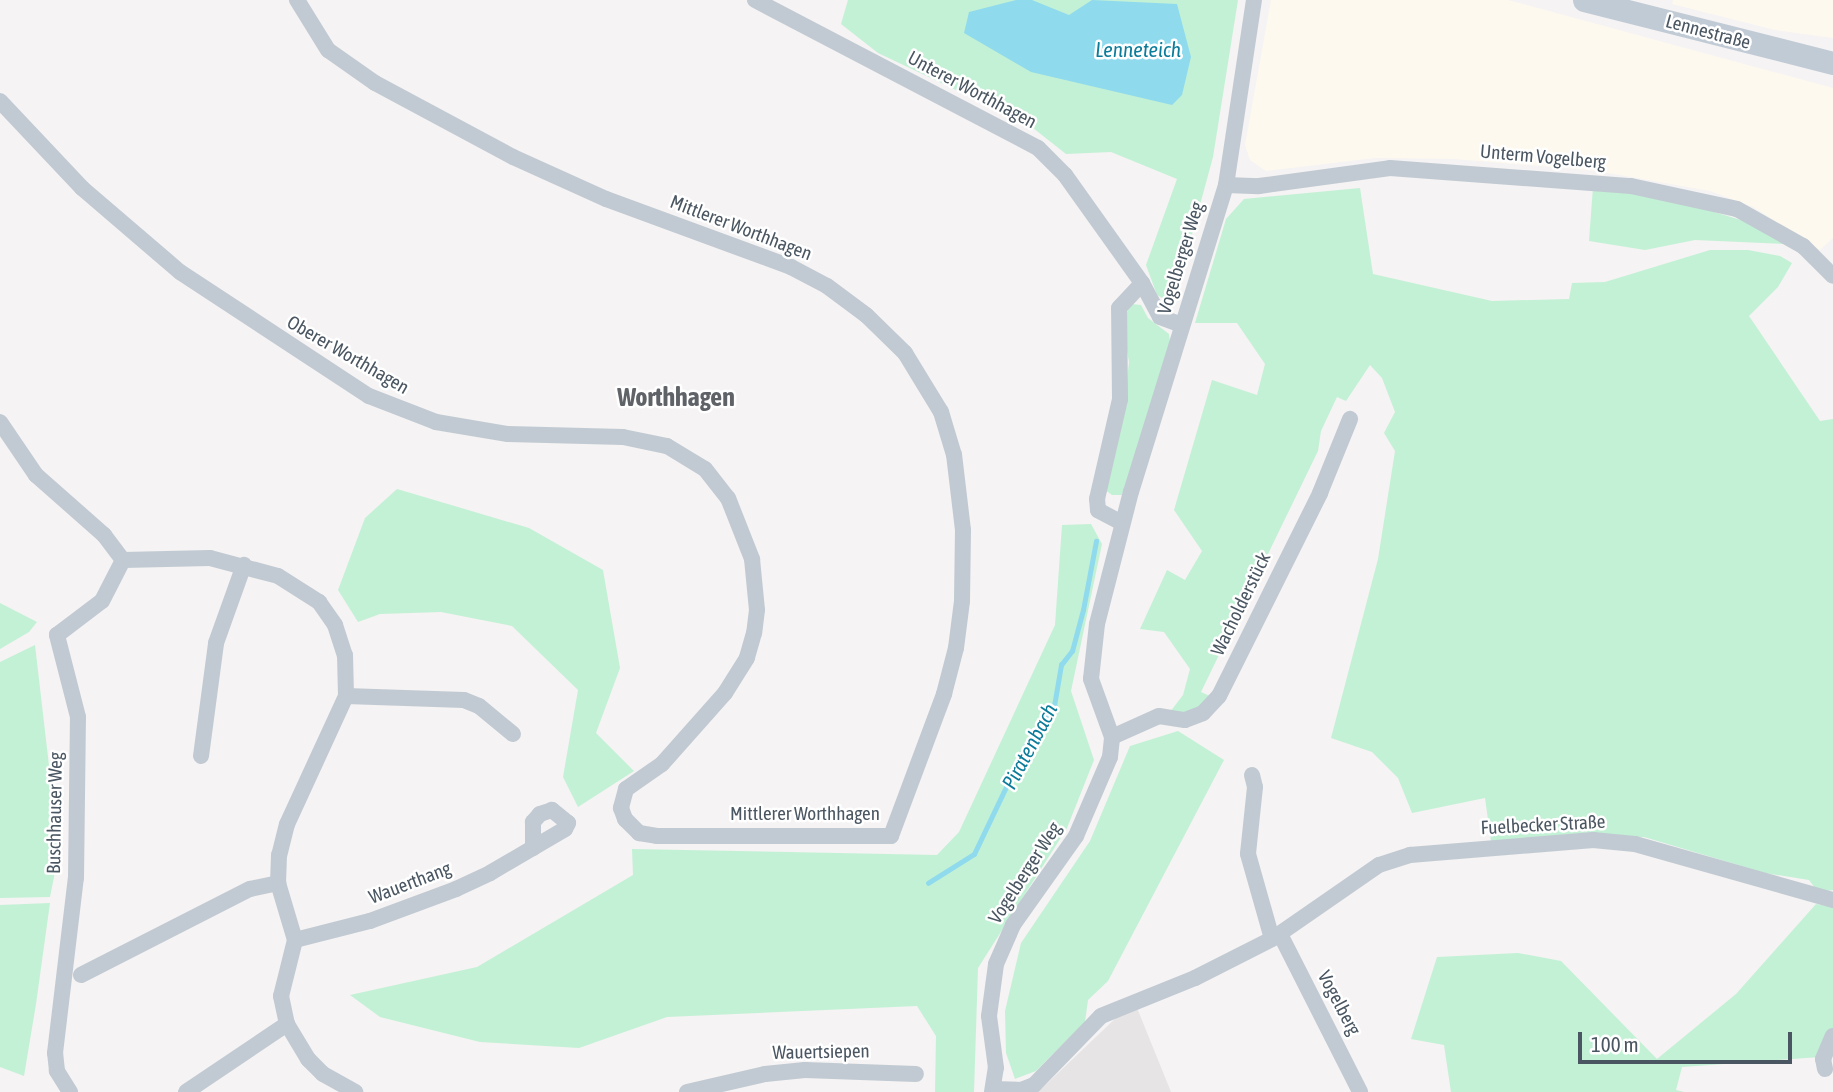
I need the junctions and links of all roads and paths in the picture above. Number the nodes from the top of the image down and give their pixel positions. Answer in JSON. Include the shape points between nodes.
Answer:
{"nodes":[{"id":1,"x":297,"y":0,"type":"edge"},
{"id":2,"x":755,"y":0,"type":"edge"},
{"id":3,"x":1254,"y":0,"type":"edge"},
{"id":4,"x":1584,"y":0,"type":"edge"},
{"id":5,"x":1833,"y":63,"type":"edge"},
{"id":6,"x":0,"y":101,"type":"edge"},
{"id":7,"x":1226,"y":185,"type":"junction"},
{"id":8,"x":1833,"y":276,"type":"edge"},
{"id":9,"x":1142,"y":283,"type":"junction"},
{"id":10,"x":1182,"y":325,"type":"junction"},
{"id":11,"x":1350,"y":419,"type":"dead end"},
{"id":12,"x":0,"y":422,"type":"edge"},
{"id":13,"x":1122,"y":523,"type":"junction"},
{"id":14,"x":123,"y":560,"type":"junction"},
{"id":15,"x":244,"y":565,"type":"junction"},
{"id":16,"x":346,"y":696,"type":"junction"},
{"id":17,"x":513,"y":734,"type":"dead end"},
{"id":18,"x":1112,"y":737,"type":"junction"},
{"id":19,"x":201,"y":756,"type":"dead end"},
{"id":20,"x":1252,"y":775,"type":"dead end"},
{"id":21,"x":626,"y":789,"type":"joint"},
{"id":22,"x":533,"y":848,"type":"dead end"},
{"id":23,"x":278,"y":883,"type":"junction"},
{"id":24,"x":1833,"y":900,"type":"edge"},
{"id":25,"x":1276,"y":936,"type":"junction"},
{"id":26,"x":295,"y":940,"type":"junction"},
{"id":27,"x":81,"y":975,"type":"dead end"},
{"id":28,"x":288,"y":1024,"type":"junction"},
{"id":29,"x":1833,"y":1036,"type":"edge"},
{"id":30,"x":1825,"y":1069,"type":"dead end"},
{"id":31,"x":916,"y":1073,"type":"dead end"},
{"id":32,"x":993,"y":1090,"type":"edge"},
{"id":33,"x":70,"y":1092,"type":"edge"},
{"id":34,"x":186,"y":1092,"type":"edge"},
{"id":35,"x":355,"y":1092,"type":"edge"},
{"id":36,"x":687,"y":1092,"type":"edge"},
{"id":37,"x":1360,"y":1092,"type":"edge"}],
"edges":[{"from":1,"to":21,"type":"street","name":"Mittlerer Worthhagen","via":[[328,50],[481,141],[606,198],[827,286],[905,353],[941,412],[960,498],[962,601],[956,648],[937,716],[891,836],[639,833],[621,808]]},
{"from":2,"to":9,"type":"street","name":"Unterer Worthhagen","via":[[1038,148],[1065,175]]},
{"from":3,"to":7,"type":"street","name":"Vogelberger Weg"},
{"from":4,"to":5,"type":"main road","name":"Lennestraße"},
{"from":6,"to":21,"type":"street","name":"Oberer Worthhagen","via":[[82,188],[180,272],[369,396],[436,422],[508,434],[624,437],[667,446],[705,469],[728,498],[752,559],[757,610],[754,633],[747,658],[725,693],[662,764]]},
{"from":7,"to":8,"type":"street","name":"Unterm Vogelberg","via":[[1259,186],[1390,168],[1631,186],[1737,209],[1803,246]]},
{"from":7,"to":10,"type":"street","name":"Vogelberger Weg"},
{"from":9,"to":10,"type":"street","name":"Unterer Worthhagen","via":[[1160,317]]},
{"from":9,"to":13,"type":"street","name":"Vogelberger Weg","via":[[1119,308],[1119,399],[1097,499],[1098,510]]},
{"from":10,"to":13,"type":"street","name":"Vogelberger Weg"},
{"from":11,"to":18,"type":"street","name":"Wacholderstück","via":[[1320,493],[1219,696],[1203,713],[1185,720],[1159,716]]},
{"from":12,"to":14,"type":"street","via":[[36,475],[104,535]]},
{"from":13,"to":18,"type":"street","name":"Vogelberger Weg","via":[[1097,624],[1091,678]]},
{"from":14,"to":15,"type":"street","via":[[179,556]]},
{"from":14,"to":33,"type":"street","name":"Buschhauser Weg","via":[[102,601],[57,635],[78,717],[76,878],[55,1053],[57,1070]]},
{"from":15,"to":16,"type":"street","via":[[278,576],[319,602],[335,625],[345,655]]},
{"from":15,"to":19,"type":"street","via":[[216,643]]},
{"from":16,"to":17,"type":"street","via":[[464,700],[479,706]]},
{"from":16,"to":23,"type":"street","via":[[281,838]]},
{"from":18,"to":32,"type":"street","name":"Vogelberger Weg","via":[[1110,757],[1076,836],[1013,925],[996,964],[989,1016]]},
{"from":20,"to":25,"type":"street","via":[[1255,787],[1248,854]]},
{"from":22,"to":26,"type":"street","name":"Wauerthang","via":[[490,873],[412,906]]},
{"from":23,"to":26,"type":"street"},
{"from":23,"to":27,"type":"street","via":[[250,889]]},
{"from":24,"to":25,"type":"street","name":"Fuelbecker Straße","via":[[1635,844],[1593,840],[1510,845],[1410,855],[1379,865]]},
{"from":25,"to":32,"type":"street","name":"Fuelbecker Straße","via":[[1195,978],[1101,1016],[1034,1085]]},
{"from":25,"to":37,"type":"street","name":"Vogelberg"},
{"from":26,"to":28,"type":"street","via":[[281,996]]},
{"from":28,"to":34,"type":"street"},
{"from":28,"to":35,"type":"street","via":[[316,1067]]},
{"from":29,"to":30,"type":"street","via":[[1823,1059]]},
{"from":31,"to":36,"type":"street","name":"Wauertsiepen","via":[[765,1073]]}]}
